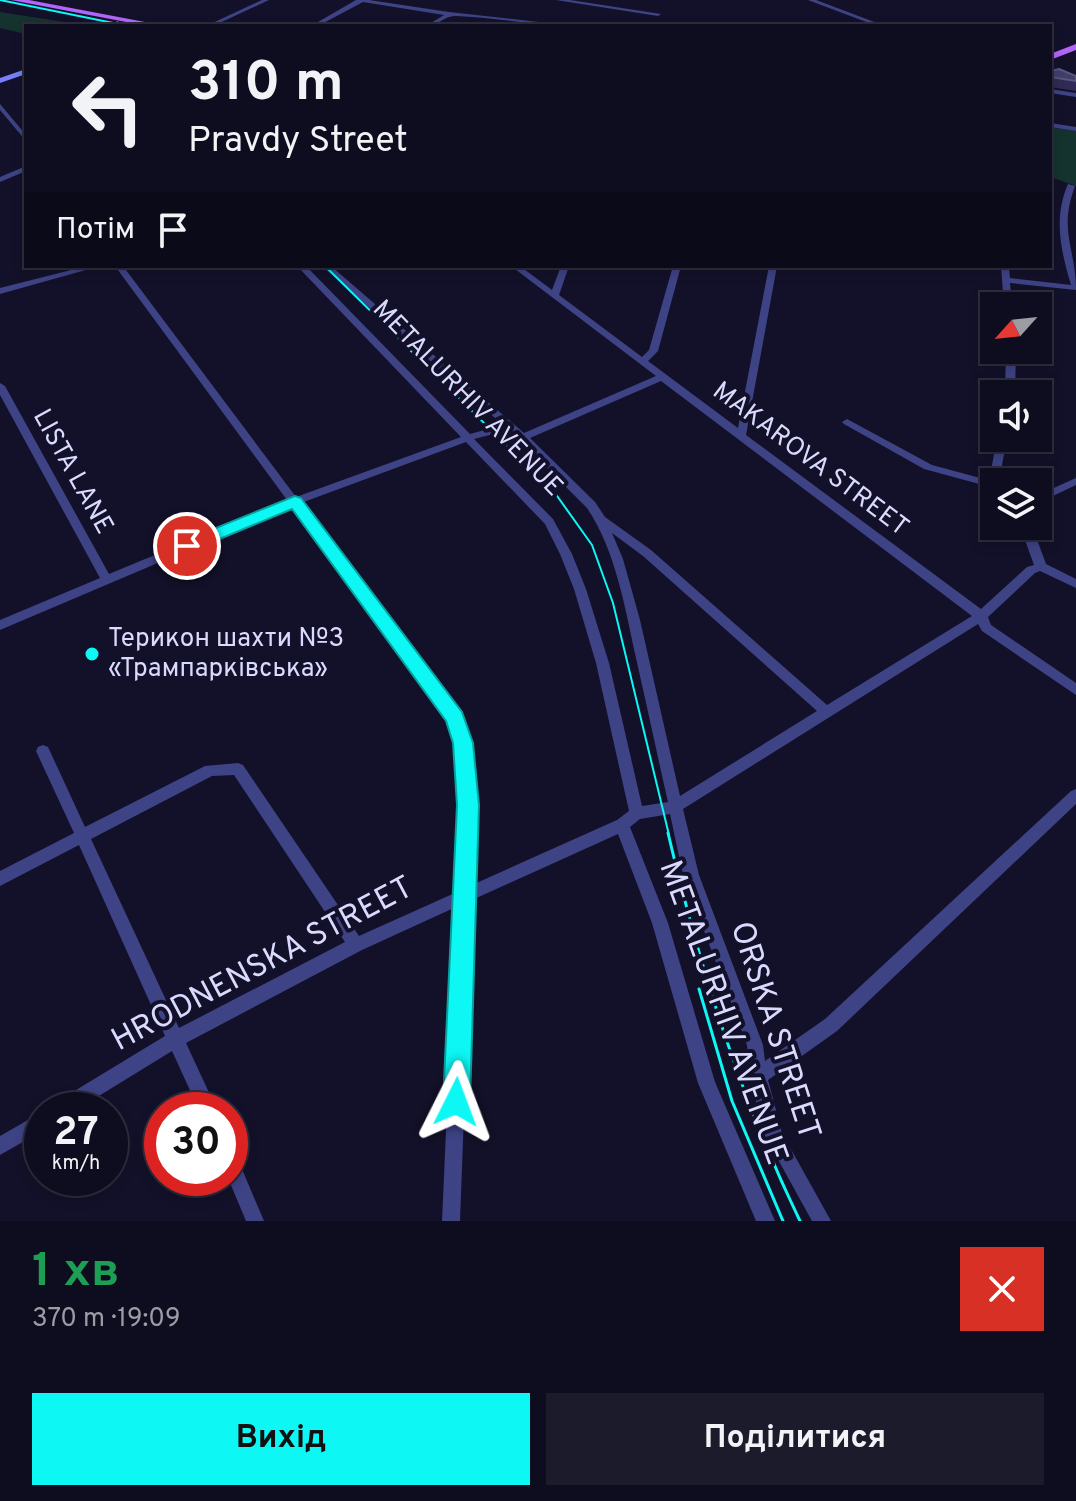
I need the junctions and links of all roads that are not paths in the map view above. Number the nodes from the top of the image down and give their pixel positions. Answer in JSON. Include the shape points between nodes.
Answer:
{"nodes":[{"id":1,"x":15,"y":0,"type":"edge"},
{"id":2,"x":266,"y":0,"type":"edge"},
{"id":3,"x":361,"y":0,"type":"edge"},
{"id":4,"x":559,"y":0,"type":"edge"},
{"id":5,"x":811,"y":0,"type":"edge"},
{"id":6,"x":0,"y":2,"type":"edge"},
{"id":7,"x":592,"y":2,"type":"edge"},
{"id":8,"x":449,"y":14,"type":"junction"},
{"id":9,"x":658,"y":14,"type":"dead end"},
{"id":10,"x":503,"y":20,"type":"junction"},
{"id":11,"x":119,"y":22,"type":"edge"},
{"id":12,"x":140,"y":24,"type":"edge"},
{"id":13,"x":213,"y":24,"type":"edge"},
{"id":14,"x":318,"y":24,"type":"edge"},
{"id":15,"x":432,"y":24,"type":"edge"},
{"id":16,"x":500,"y":24,"type":"edge"},
{"id":17,"x":548,"y":24,"type":"edge"},
{"id":18,"x":877,"y":24,"type":"edge"},
{"id":19,"x":1076,"y":47,"type":"edge"},
{"id":20,"x":1052,"y":56,"type":"edge"},
{"id":21,"x":1076,"y":61,"type":"edge"},
{"id":22,"x":1052,"y":68,"type":"edge"},
{"id":23,"x":24,"y":72,"type":"edge"},
{"id":24,"x":0,"y":81,"type":"edge"},
{"id":25,"x":1052,"y":91,"type":"edge"},
{"id":26,"x":1076,"y":95,"type":"edge"},
{"id":27,"x":0,"y":106,"type":"edge"},
{"id":28,"x":11,"y":120,"type":"junction"},
{"id":29,"x":1052,"y":125,"type":"edge"},
{"id":30,"x":0,"y":126,"type":"edge"},
{"id":31,"x":1076,"y":129,"type":"edge"},
{"id":32,"x":24,"y":136,"type":"edge"},
{"id":33,"x":24,"y":169,"type":"edge"},
{"id":34,"x":0,"y":180,"type":"edge"},
{"id":35,"x":1071,"y":186,"type":"dead end"},
{"id":36,"x":88,"y":268,"type":"edge"},
{"id":37,"x":120,"y":268,"type":"edge"},
{"id":38,"x":303,"y":268,"type":"edge"},
{"id":39,"x":328,"y":268,"type":"edge"},
{"id":40,"x":518,"y":268,"type":"edge"},
{"id":41,"x":564,"y":268,"type":"edge"},
{"id":42,"x":676,"y":268,"type":"edge"},
{"id":43,"x":773,"y":268,"type":"edge"},
{"id":44,"x":1005,"y":268,"type":"edge"},
{"id":45,"x":1007,"y":280,"type":"junction"},
{"id":46,"x":0,"y":291,"type":"edge"},
{"id":47,"x":1007,"y":292,"type":"edge"},
{"id":48,"x":554,"y":296,"type":"junction"},
{"id":49,"x":642,"y":362,"type":"junction"},
{"id":50,"x":662,"y":377,"type":"junction"},
{"id":51,"x":0,"y":386,"type":"edge"},
{"id":52,"x":847,"y":422,"type":"dead end"},
{"id":53,"x":508,"y":427,"type":"junction"},
{"id":54,"x":741,"y":436,"type":"junction"},
{"id":55,"x":470,"y":437,"type":"junction"},
{"id":56,"x":523,"y":437,"type":"junction"},
{"id":57,"x":980,"y":481,"type":"edge"},
{"id":58,"x":1076,"y":481,"type":"edge"},
{"id":59,"x":1052,"y":492,"type":"edge"},
{"id":60,"x":295,"y":501,"type":"junction"},
{"id":61,"x":601,"y":520,"type":"junction"},
{"id":62,"x":1031,"y":540,"type":"edge"},
{"id":63,"x":1041,"y":567,"type":"junction"},
{"id":64,"x":106,"y":579,"type":"junction"},
{"id":65,"x":1076,"y":584,"type":"edge"},
{"id":66,"x":981,"y":616,"type":"junction"},
{"id":67,"x":0,"y":625,"type":"edge"},
{"id":68,"x":1076,"y":690,"type":"edge"},
{"id":69,"x":825,"y":711,"type":"junction"},
{"id":70,"x":43,"y":751,"type":"dead end"},
{"id":71,"x":1076,"y":795,"type":"edge"},
{"id":72,"x":674,"y":807,"type":"junction"},
{"id":73,"x":637,"y":813,"type":"junction"},
{"id":74,"x":622,"y":825,"type":"junction"},
{"id":75,"x":83,"y":833,"type":"junction"},
{"id":76,"x":0,"y":879,"type":"edge"},
{"id":77,"x":467,"y":894,"type":"junction"},
{"id":78,"x":356,"y":945,"type":"junction"},
{"id":79,"x":178,"y":1038,"type":"junction"},
{"id":80,"x":758,"y":1076,"type":"junction"},
{"id":81,"x":89,"y":1092,"type":"edge"},
{"id":82,"x":200,"y":1092,"type":"edge"},
{"id":83,"x":24,"y":1132,"type":"edge"},
{"id":84,"x":0,"y":1146,"type":"edge"},
{"id":85,"x":245,"y":1196,"type":"edge"},
{"id":86,"x":255,"y":1221,"type":"edge"},
{"id":87,"x":451,"y":1221,"type":"edge"},
{"id":88,"x":766,"y":1221,"type":"edge"},
{"id":89,"x":822,"y":1221,"type":"edge"}],
"edges":[{"from":1,"to":11,"type":"main road"},
{"from":2,"to":13,"type":"street"},
{"from":3,"to":8,"type":"street"},
{"from":3,"to":14,"type":"street"},
{"from":4,"to":7,"type":"street"},
{"from":5,"to":18,"type":"street"},
{"from":6,"to":11,"type":"main road"},
{"from":7,"to":9,"type":"street"},
{"from":8,"to":10,"type":"street"},
{"from":8,"to":15,"type":"street"},
{"from":10,"to":16,"type":"street"},
{"from":10,"to":17,"type":"street"},
{"from":11,"to":12,"type":"main road"},
{"from":19,"to":20,"type":"main road"},
{"from":21,"to":22,"type":"main road"},
{"from":23,"to":24,"type":"main road"},
{"from":25,"to":26,"type":"street"},
{"from":27,"to":28,"type":"street"},
{"from":28,"to":30,"type":"street"},
{"from":28,"to":32,"type":"street"},
{"from":29,"to":31,"type":"street"},
{"from":33,"to":34,"type":"street"},
{"from":35,"to":45,"type":"street","via":[[1063,204],[1062,245],[1076,288]]},
{"from":36,"to":46,"type":"street"},
{"from":37,"to":60,"type":"street"},
{"from":38,"to":55,"type":"street","name":"METALURHIV AVENUE"},
{"from":39,"to":53,"type":"street","name":"ORSKA STREET"},
{"from":40,"to":48,"type":"street","name":"MAKAROVA STREET"},
{"from":41,"to":48,"type":"street"},
{"from":42,"to":49,"type":"street","via":[[653,351]]},
{"from":43,"to":54,"type":"street"},
{"from":44,"to":45,"type":"street"},
{"from":45,"to":47,"type":"street"},
{"from":48,"to":49,"type":"street","name":"MAKAROVA STREET"},
{"from":49,"to":50,"type":"street","name":"MAKAROVA STREET"},
{"from":50,"to":54,"type":"street","name":"MAKAROVA STREET"},
{"from":50,"to":56,"type":"street"},
{"from":51,"to":64,"type":"street","name":"LISTA LANE"},
{"from":52,"to":57,"type":"street","via":[[928,467]]},
{"from":53,"to":55,"type":"street"},
{"from":53,"to":56,"type":"street","name":"ORSKA STREET"},
{"from":54,"to":66,"type":"street","name":"MAKAROVA STREET"},
{"from":55,"to":60,"type":"street"},
{"from":55,"to":73,"type":"street","name":"METALURHIV AVENUE","via":[[549,522],[569,555]]},
{"from":56,"to":61,"type":"street","name":"ORSKA STREET"},
{"from":58,"to":59,"type":"street"},
{"from":60,"to":64,"type":"street"},
{"from":60,"to":77,"type":"street","via":[[455,718],[463,743],[468,805]]},
{"from":61,"to":69,"type":"street","name":"ORSKA STREET","via":[[647,553]]},
{"from":61,"to":72,"type":"street","name":"ORSKA STREET","via":[[634,620]]},
{"from":62,"to":63,"type":"street"},
{"from":63,"to":65,"type":"street"},
{"from":63,"to":66,"type":"street","via":[[1031,570]]},
{"from":64,"to":67,"type":"street"},
{"from":66,"to":68,"type":"street","name":"MAKAROVA STREET","via":[[986,628]]},
{"from":66,"to":69,"type":"street"},
{"from":69,"to":72,"type":"street"},
{"from":70,"to":75,"type":"street"},
{"from":71,"to":80,"type":"street","via":[[831,1025]]},
{"from":72,"to":73,"type":"street","name":"HRODNENSKA STREET"},
{"from":72,"to":80,"type":"street","name":"ORSKA STREET","via":[[691,875],[755,1045]]},
{"from":73,"to":74,"type":"street","name":"HRODNENSKA STREET"},
{"from":74,"to":77,"type":"street","name":"HRODNENSKA STREET"},
{"from":74,"to":88,"type":"street","name":"METALURHIV AVENUE","via":[[660,923],[707,1083]]},
{"from":75,"to":76,"type":"street"},
{"from":75,"to":78,"type":"street","via":[[210,770],[238,769]]},
{"from":75,"to":79,"type":"street"},
{"from":77,"to":78,"type":"street","name":"HRODNENSKA STREET"},
{"from":77,"to":87,"type":"street"},
{"from":78,"to":79,"type":"street","name":"HRODNENSKA STREET"},
{"from":79,"to":81,"type":"street","name":"HRODNENSKA STREET"},
{"from":79,"to":82,"type":"street"},
{"from":80,"to":89,"type":"street","name":"ORSKA STREET","via":[[774,1136]]},
{"from":83,"to":84,"type":"street"},
{"from":85,"to":86,"type":"street"}]}
